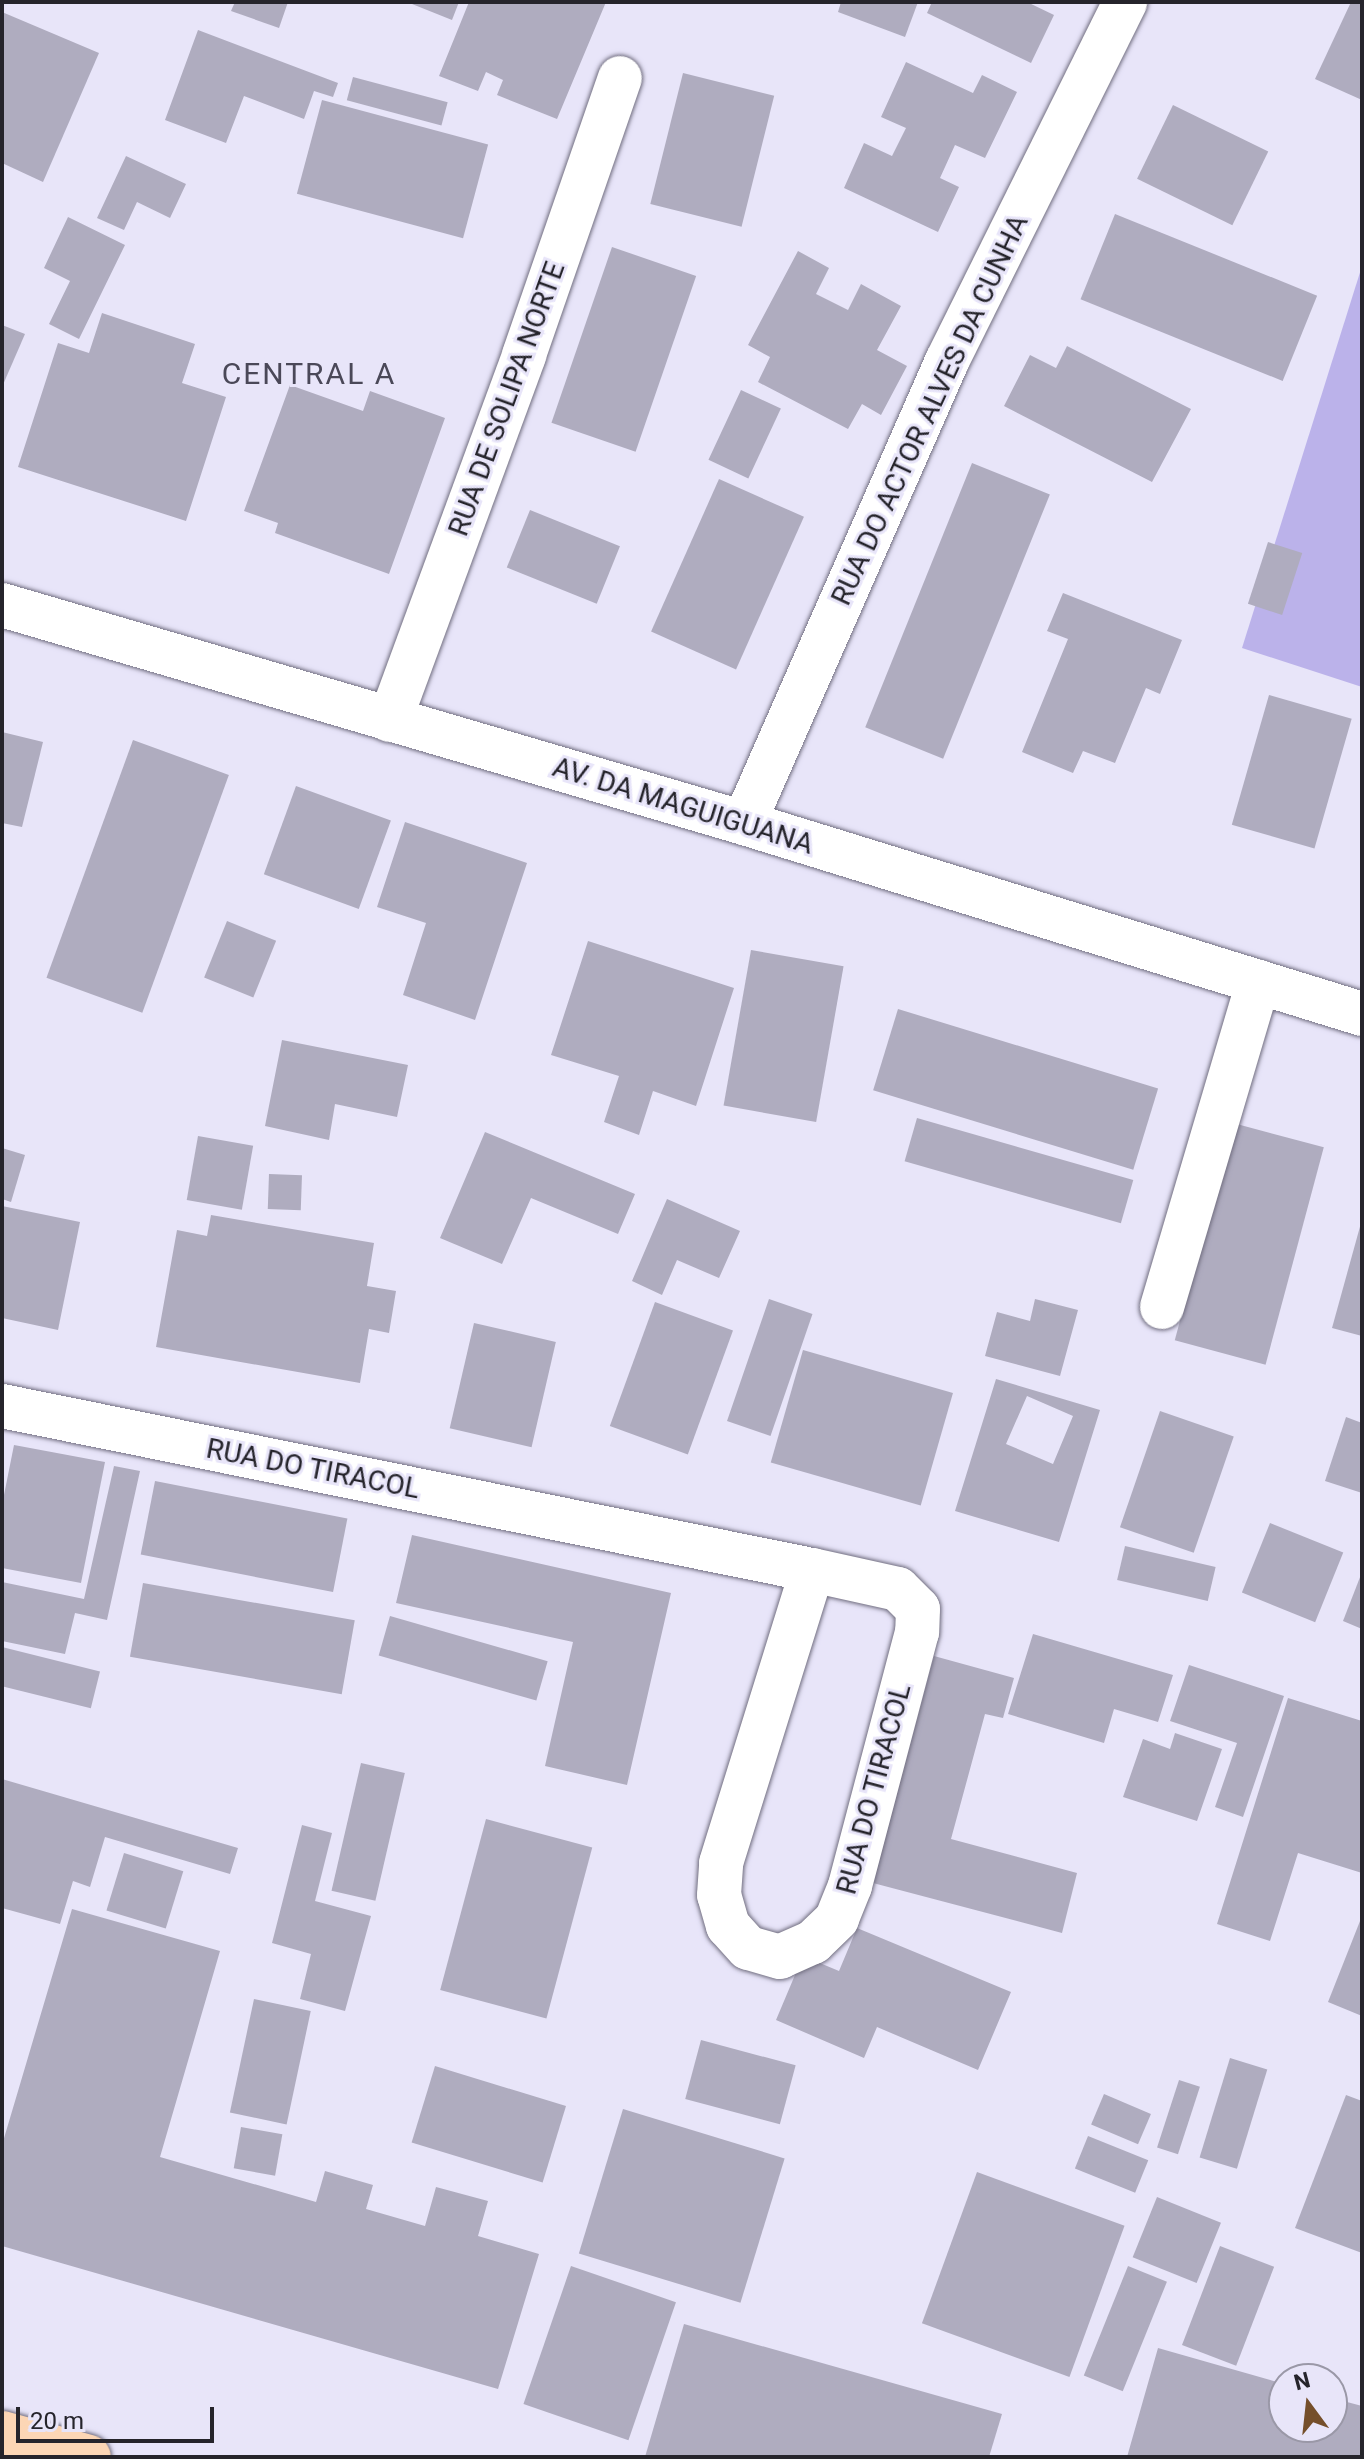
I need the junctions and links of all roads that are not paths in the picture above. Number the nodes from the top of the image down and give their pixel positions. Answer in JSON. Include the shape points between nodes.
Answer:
{"nodes":[{"id":1,"x":1125,"y":2,"type":"edge"},
{"id":2,"x":620,"y":78,"type":"dead end"},
{"id":3,"x":2,"y":605,"type":"edge"},
{"id":4,"x":390,"y":720,"type":"junction"},
{"id":5,"x":744,"y":823,"type":"junction"},
{"id":6,"x":1258,"y":982,"type":"junction"},
{"id":7,"x":1362,"y":1014,"type":"edge"},
{"id":8,"x":1162,"y":1307,"type":"dead end"},
{"id":9,"x":2,"y":1406,"type":"edge"},
{"id":10,"x":812,"y":1570,"type":"junction"},
{"id":11,"x":2,"y":2433,"type":"edge"},
{"id":12,"x":89,"y":2457,"type":"edge"}],
"edges":[{"from":1,"to":5,"type":"street","name":"RUA DO ACTOR ALVES DA CUNHA","via":[[947,361]]},
{"from":2,"to":4,"type":"street","name":"RUA DE SOLIPA NORTE"},
{"from":3,"to":4,"type":"street","name":"AV. DA MAGUIGUANA"},
{"from":4,"to":5,"type":"street","name":"AV. DA MAGUIGUANA"},
{"from":5,"to":6,"type":"street","name":"AV. DA MAGUIGUANA"},
{"from":6,"to":7,"type":"street","name":"AV. DA MAGUIGUANA"},
{"from":6,"to":8,"type":"street"},
{"from":9,"to":10,"type":"street","name":"RUA DO TIRACOL"},
{"from":10,"to":10,"type":"street","name":"RUA DO TIRACOL","via":[[898,1589],[918,1609],[917,1632],[837,1919],[813,1942],[780,1957],[748,1948],[728,1926],[719,1895],[721,1863]]},
{"from":11,"to":12,"type":"main road"}]}
